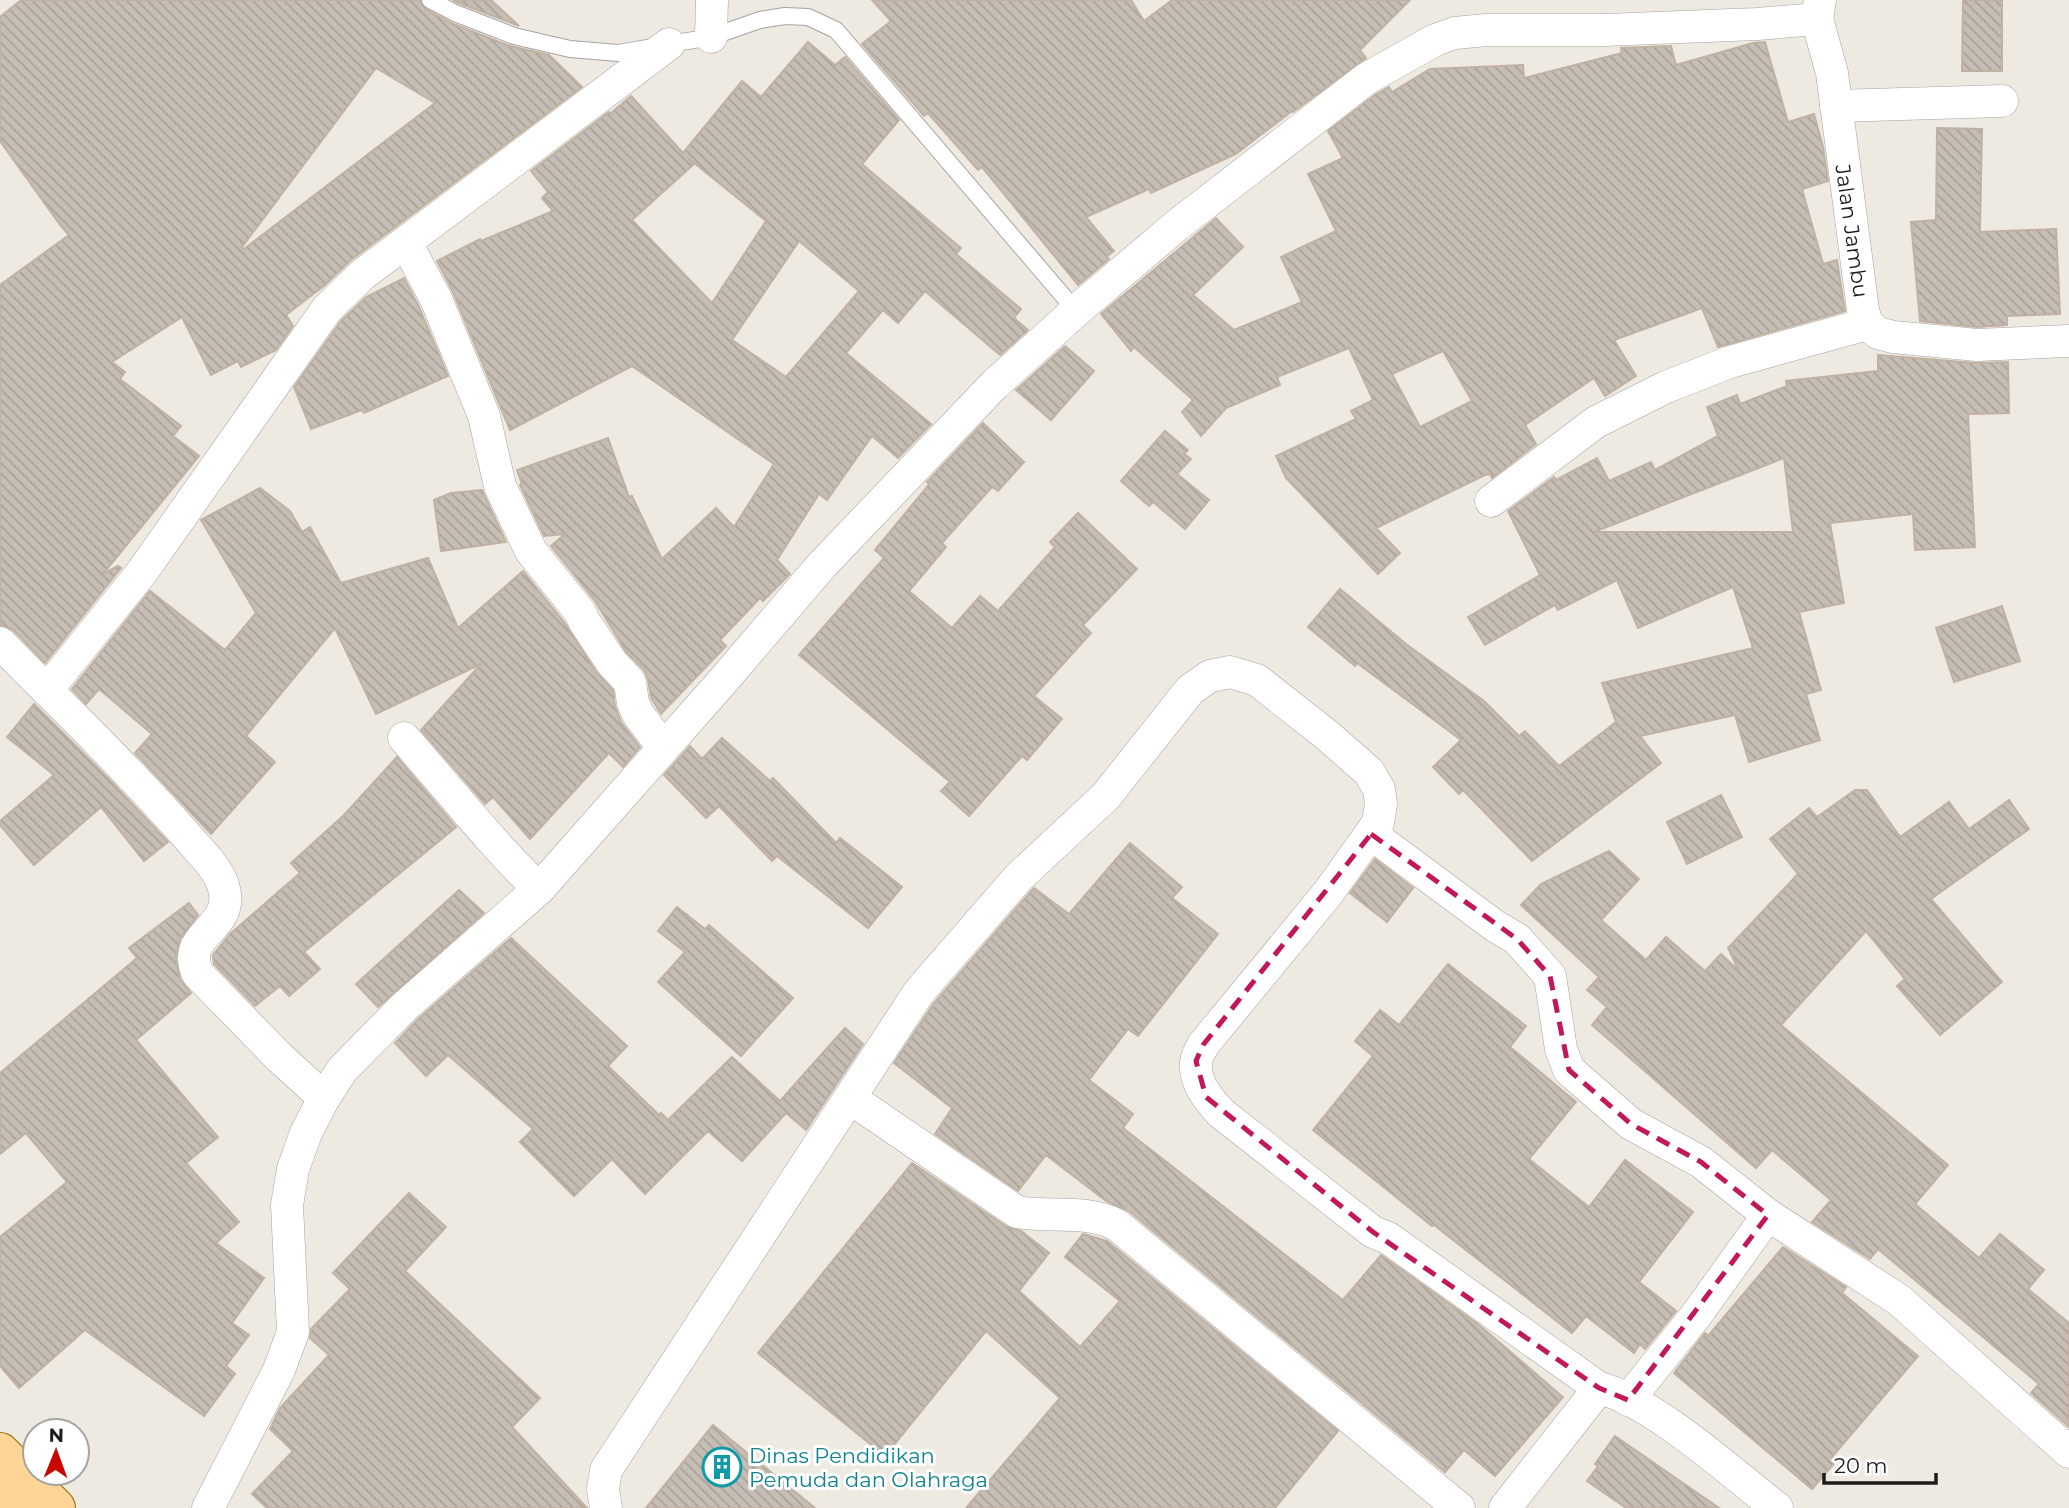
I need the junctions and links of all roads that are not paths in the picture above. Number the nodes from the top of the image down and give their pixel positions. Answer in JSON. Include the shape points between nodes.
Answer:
{"nodes":[{"id":1,"x":430,"y":0,"type":"edge"},
{"id":2,"x":712,"y":0,"type":"edge"},
{"id":3,"x":1818,"y":9,"type":"edge"},
{"id":4,"x":711,"y":37,"type":"junction"},
{"id":5,"x":669,"y":44,"type":"junction"},
{"id":6,"x":2003,"y":101,"type":"dead end"},
{"id":7,"x":1836,"y":106,"type":"junction"},
{"id":8,"x":406,"y":243,"type":"junction"},
{"id":9,"x":1076,"y":311,"type":"junction"},
{"id":10,"x":1867,"y":324,"type":"junction"},
{"id":11,"x":2069,"y":341,"type":"edge"},
{"id":12,"x":1491,"y":501,"type":"dead end"},
{"id":13,"x":0,"y":643,"type":"edge"},
{"id":14,"x":47,"y":690,"type":"junction"},
{"id":15,"x":404,"y":738,"type":"dead end"},
{"id":16,"x":663,"y":747,"type":"junction"},
{"id":17,"x":1371,"y":834,"type":"junction"},
{"id":18,"x":539,"y":888,"type":"junction"},
{"id":19,"x":324,"y":1098,"type":"junction"},
{"id":20,"x":850,"y":1098,"type":"junction"},
{"id":21,"x":1768,"y":1215,"type":"junction"},
{"id":22,"x":1599,"y":1388,"type":"junction"},
{"id":23,"x":1629,"y":1400,"type":"junction"},
{"id":24,"x":0,"y":1452,"type":"edge"},
{"id":25,"x":2069,"y":1452,"type":"edge"},
{"id":26,"x":0,"y":1496,"type":"edge"},
{"id":27,"x":12,"y":1508,"type":"edge"},
{"id":28,"x":56,"y":1508,"type":"edge"},
{"id":29,"x":208,"y":1508,"type":"edge"},
{"id":30,"x":606,"y":1508,"type":"edge"},
{"id":31,"x":1459,"y":1508,"type":"edge"},
{"id":32,"x":1505,"y":1508,"type":"edge"},
{"id":33,"x":1777,"y":1508,"type":"edge"}],
"edges":[{"from":1,"to":5,"type":"lane","via":[[514,36],[569,49],[618,53]]},
{"from":2,"to":4,"type":"street"},
{"from":3,"to":7,"type":"street","name":"Jalan Jambu"},
{"from":3,"to":9,"type":"street","via":[[1757,24],[1486,30],[1435,40],[1366,79],[1176,226]]},
{"from":4,"to":5,"type":"lane"},
{"from":4,"to":9,"type":"lane","via":[[785,16],[808,17],[836,30]]},
{"from":5,"to":8,"type":"street"},
{"from":6,"to":7,"type":"street"},
{"from":7,"to":10,"type":"street","name":"Jalan Jambu"},
{"from":8,"to":14,"type":"street","via":[[362,275],[327,309],[142,572]]},
{"from":8,"to":16,"type":"street","via":[[436,299],[484,416],[500,486],[531,551],[630,682],[638,713]]},
{"from":9,"to":16,"type":"street","via":[[994,386],[822,565]]},
{"from":10,"to":11,"type":"street","name":"Jalan Jambu","via":[[1893,337],[1977,345]]},
{"from":10,"to":12,"type":"street","via":[[1730,362],[1666,387],[1596,422]]},
{"from":13,"to":14,"type":"street"},
{"from":14,"to":19,"type":"street","via":[[218,873],[225,904],[221,917],[197,945],[192,962],[198,974]]},
{"from":15,"to":18,"type":"street","via":[[504,855]]},
{"from":16,"to":18,"type":"street"},
{"from":17,"to":20,"type":"street","via":[[1381,804],[1369,772],[1257,680],[1230,672],[1210,676],[1189,690],[1106,796],[1018,877],[919,992]]},
{"from":17,"to":21,"type":"street","via":[[1517,939],[1550,976],[1561,1049],[1569,1070],[1631,1124],[1701,1162]]},
{"from":17,"to":22,"type":"street","via":[[1203,1045],[1196,1061],[1199,1082],[1221,1113],[1373,1232],[1388,1238]]},
{"from":18,"to":19,"type":"street","via":[[405,1006],[342,1070]]},
{"from":19,"to":29,"type":"street","via":[[293,1169],[287,1205],[293,1332],[279,1370]]},
{"from":20,"to":30,"type":"street","via":[[606,1470]]},
{"from":20,"to":31,"type":"street","via":[[1017,1212],[1087,1215],[1117,1225]]},
{"from":21,"to":23,"type":"street"},
{"from":21,"to":25,"type":"street","via":[[1899,1300]]},
{"from":22,"to":23,"type":"street"},
{"from":22,"to":32,"type":"street"},
{"from":23,"to":33,"type":"street"},
{"from":24,"to":28,"type":"main road"},
{"from":26,"to":27,"type":"main road"}]}
